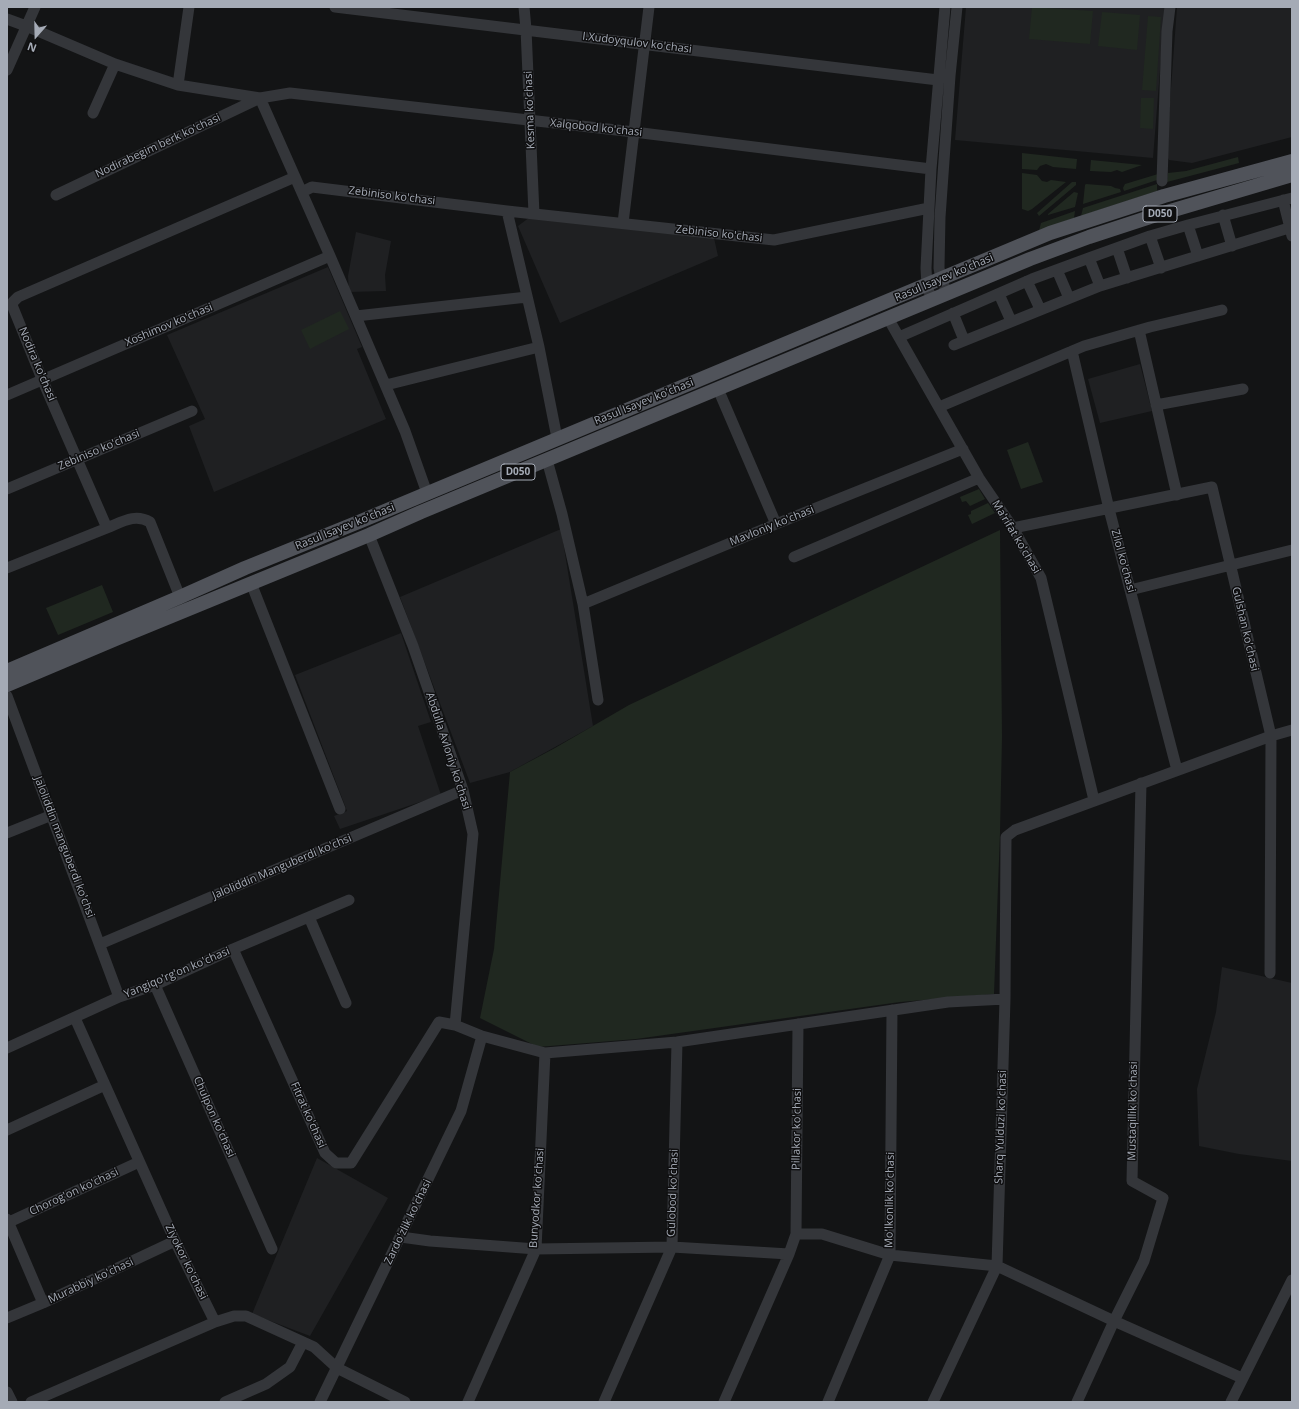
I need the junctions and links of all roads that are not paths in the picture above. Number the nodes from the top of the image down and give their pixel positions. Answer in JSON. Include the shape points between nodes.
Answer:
{"nodes":[{"id":1,"x":35,"y":7,"type":"edge"},
{"id":2,"x":189,"y":7,"type":"edge"},
{"id":3,"x":335,"y":7,"type":"edge"},
{"id":4,"x":524,"y":7,"type":"edge"},
{"id":5,"x":649,"y":7,"type":"edge"},
{"id":6,"x":945,"y":7,"type":"edge"},
{"id":7,"x":957,"y":7,"type":"edge"},
{"id":8,"x":1170,"y":7,"type":"edge"},
{"id":9,"x":7,"y":19,"type":"edge"},
{"id":10,"x":26,"y":26,"type":"junction"},
{"id":11,"x":526,"y":29,"type":"junction"},
{"id":12,"x":644,"y":44,"type":"junction"},
{"id":13,"x":115,"y":64,"type":"junction"},
{"id":14,"x":7,"y":70,"type":"edge"},
{"id":15,"x":938,"y":80,"type":"junction"},
{"id":16,"x":178,"y":85,"type":"junction"},
{"id":17,"x":260,"y":98,"type":"junction"},
{"id":18,"x":93,"y":113,"type":"dead end"},
{"id":19,"x":531,"y":121,"type":"junction"},
{"id":20,"x":634,"y":132,"type":"junction"},
{"id":21,"x":1292,"y":161,"type":"edge"},
{"id":22,"x":931,"y":169,"type":"junction"},
{"id":23,"x":1292,"y":175,"type":"edge"},
{"id":24,"x":295,"y":177,"type":"junction"},
{"id":25,"x":1162,"y":181,"type":"dead end"},
{"id":26,"x":302,"y":192,"type":"junction"},
{"id":27,"x":56,"y":195,"type":"dead end"},
{"id":28,"x":1288,"y":199,"type":"edge"},
{"id":29,"x":940,"y":206,"type":"junction"},
{"id":30,"x":929,"y":207,"type":"junction"},
{"id":31,"x":507,"y":211,"type":"junction"},
{"id":32,"x":534,"y":214,"type":"junction"},
{"id":33,"x":1223,"y":216,"type":"junction"},
{"id":34,"x":623,"y":223,"type":"junction"},
{"id":35,"x":1188,"y":225,"type":"junction"},
{"id":36,"x":1291,"y":230,"type":"edge"},
{"id":37,"x":1150,"y":236,"type":"junction"},
{"id":38,"x":1232,"y":246,"type":"junction"},
{"id":39,"x":1117,"y":248,"type":"junction"},
{"id":40,"x":330,"y":256,"type":"junction"},
{"id":41,"x":1198,"y":256,"type":"junction"},
{"id":42,"x":1089,"y":258,"type":"junction"},
{"id":43,"x":1161,"y":268,"type":"junction"},
{"id":44,"x":1057,"y":270,"type":"junction"},
{"id":45,"x":1127,"y":278,"type":"junction"},
{"id":46,"x":941,"y":279,"type":"junction"},
{"id":47,"x":1027,"y":282,"type":"junction"},
{"id":48,"x":927,"y":286,"type":"junction"},
{"id":49,"x":1100,"y":286,"type":"junction"},
{"id":50,"x":948,"y":294,"type":"junction"},
{"id":51,"x":999,"y":294,"type":"junction"},
{"id":52,"x":527,"y":296,"type":"junction"},
{"id":53,"x":1068,"y":298,"type":"junction"},
{"id":54,"x":932,"y":300,"type":"junction"},
{"id":55,"x":1040,"y":309,"type":"junction"},
{"id":56,"x":1222,"y":310,"type":"dead end"},
{"id":57,"x":953,"y":313,"type":"junction"},
{"id":58,"x":356,"y":316,"type":"junction"},
{"id":59,"x":888,"y":318,"type":"junction"},
{"id":60,"x":1011,"y":321,"type":"junction"},
{"id":61,"x":1139,"y":330,"type":"junction"},
{"id":62,"x":899,"y":337,"type":"junction"},
{"id":63,"x":539,"y":348,"type":"junction"},
{"id":64,"x":1072,"y":351,"type":"junction"},
{"id":65,"x":42,"y":379,"type":"junction"},
{"id":66,"x":386,"y":385,"type":"junction"},
{"id":67,"x":718,"y":389,"type":"junction"},
{"id":68,"x":1242,"y":389,"type":"dead end"},
{"id":69,"x":7,"y":395,"type":"edge"},
{"id":70,"x":1156,"y":405,"type":"junction"},
{"id":71,"x":939,"y":407,"type":"junction"},
{"id":72,"x":192,"y":411,"type":"dead end"},
{"id":73,"x":557,"y":438,"type":"junction"},
{"id":74,"x":963,"y":450,"type":"junction"},
{"id":75,"x":77,"y":460,"type":"junction"},
{"id":76,"x":547,"y":460,"type":"junction"},
{"id":77,"x":979,"y":478,"type":"junction"},
{"id":78,"x":7,"y":489,"type":"edge"},
{"id":79,"x":427,"y":493,"type":"junction"},
{"id":80,"x":1177,"y":495,"type":"junction"},
{"id":81,"x":1109,"y":509,"type":"junction"},
{"id":82,"x":776,"y":524,"type":"junction"},
{"id":83,"x":107,"y":528,"type":"junction"},
{"id":84,"x":1013,"y":528,"type":"junction"},
{"id":85,"x":369,"y":535,"type":"junction"},
{"id":86,"x":1292,"y":550,"type":"edge"},
{"id":87,"x":794,"y":557,"type":"dead end"},
{"id":88,"x":1230,"y":564,"type":"junction"},
{"id":89,"x":7,"y":568,"type":"edge"},
{"id":90,"x":245,"y":568,"type":"junction"},
{"id":91,"x":251,"y":583,"type":"junction"},
{"id":92,"x":1130,"y":590,"type":"junction"},
{"id":93,"x":180,"y":598,"type":"junction"},
{"id":94,"x":583,"y":604,"type":"junction"},
{"id":95,"x":7,"y":671,"type":"edge"},
{"id":96,"x":7,"y":685,"type":"edge"},
{"id":97,"x":7,"y":696,"type":"edge"},
{"id":98,"x":598,"y":700,"type":"dead end"},
{"id":99,"x":1292,"y":730,"type":"edge"},
{"id":100,"x":1271,"y":736,"type":"junction"},
{"id":101,"x":1177,"y":770,"type":"junction"},
{"id":102,"x":1141,"y":783,"type":"junction"},
{"id":103,"x":463,"y":790,"type":"junction"},
{"id":104,"x":1094,"y":800,"type":"junction"},
{"id":105,"x":340,"y":809,"type":"dead end"},
{"id":106,"x":52,"y":815,"type":"junction"},
{"id":107,"x":7,"y":833,"type":"edge"},
{"id":108,"x":348,"y":900,"type":"dead end"},
{"id":109,"x":309,"y":917,"type":"junction"},
{"id":110,"x":100,"y":944,"type":"junction"},
{"id":111,"x":233,"y":949,"type":"junction"},
{"id":112,"x":1270,"y":973,"type":"dead end"},
{"id":113,"x":155,"y":984,"type":"junction"},
{"id":114,"x":120,"y":997,"type":"junction"},
{"id":115,"x":1005,"y":999,"type":"junction"},
{"id":116,"x":346,"y":1003,"type":"dead end"},
{"id":117,"x":892,"y":1010,"type":"junction"},
{"id":118,"x":75,"y":1018,"type":"junction"},
{"id":119,"x":798,"y":1024,"type":"junction"},
{"id":120,"x":455,"y":1025,"type":"junction"},
{"id":121,"x":482,"y":1036,"type":"junction"},
{"id":122,"x":677,"y":1042,"type":"junction"},
{"id":123,"x":7,"y":1048,"type":"edge"},
{"id":124,"x":545,"y":1053,"type":"junction"},
{"id":125,"x":105,"y":1085,"type":"junction"},
{"id":126,"x":7,"y":1130,"type":"edge"},
{"id":127,"x":139,"y":1162,"type":"junction"},
{"id":128,"x":7,"y":1222,"type":"edge"},
{"id":129,"x":796,"y":1234,"type":"junction"},
{"id":130,"x":401,"y":1238,"type":"junction"},
{"id":131,"x":175,"y":1242,"type":"junction"},
{"id":132,"x":672,"y":1247,"type":"junction"},
{"id":133,"x":272,"y":1249,"type":"dead end"},
{"id":134,"x":536,"y":1249,"type":"junction"},
{"id":135,"x":789,"y":1254,"type":"junction"},
{"id":136,"x":890,"y":1255,"type":"junction"},
{"id":137,"x":997,"y":1266,"type":"junction"},
{"id":138,"x":1292,"y":1280,"type":"edge"},
{"id":139,"x":43,"y":1303,"type":"junction"},
{"id":140,"x":7,"y":1318,"type":"edge"},
{"id":141,"x":1114,"y":1321,"type":"junction"},
{"id":142,"x":215,"y":1322,"type":"junction"},
{"id":143,"x":303,"y":1342,"type":"junction"},
{"id":144,"x":337,"y":1368,"type":"junction"},
{"id":145,"x":1242,"y":1378,"type":"junction"},
{"id":146,"x":7,"y":1392,"type":"edge"},
{"id":147,"x":12,"y":1402,"type":"edge"},
{"id":148,"x":31,"y":1402,"type":"edge"},
{"id":149,"x":225,"y":1402,"type":"edge"},
{"id":150,"x":320,"y":1402,"type":"edge"},
{"id":151,"x":405,"y":1402,"type":"edge"},
{"id":152,"x":468,"y":1402,"type":"edge"},
{"id":153,"x":604,"y":1402,"type":"edge"},
{"id":154,"x":724,"y":1402,"type":"edge"},
{"id":155,"x":828,"y":1402,"type":"edge"},
{"id":156,"x":933,"y":1402,"type":"edge"},
{"id":157,"x":1077,"y":1402,"type":"edge"},
{"id":158,"x":1230,"y":1402,"type":"edge"}],
"edges":[{"from":1,"to":10,"type":"street"},
{"from":2,"to":16,"type":"street"},
{"from":3,"to":11,"type":"street","name":"I.Xudoyqulov ko'chasi"},
{"from":4,"to":11,"type":"street","name":"Kesma ko'chasi"},
{"from":5,"to":12,"type":"street"},
{"from":6,"to":15,"type":"street"},
{"from":7,"to":29,"type":"street"},
{"from":8,"to":25,"type":"street","via":[[1166,49]]},
{"from":9,"to":10,"type":"street"},
{"from":10,"to":13,"type":"street"},
{"from":10,"to":14,"type":"street"},
{"from":11,"to":12,"type":"street","name":"I.Xudoyqulov ko'chasi"},
{"from":11,"to":19,"type":"street","name":"Kesma ko'chasi"},
{"from":12,"to":15,"type":"street","name":"I.Xudoyqulov ko'chasi"},
{"from":12,"to":20,"type":"street"},
{"from":13,"to":16,"type":"street"},
{"from":13,"to":18,"type":"street"},
{"from":15,"to":22,"type":"street"},
{"from":16,"to":17,"type":"street"},
{"from":17,"to":19,"type":"street","name":"Xalqobod ko'chasi","via":[[290,93]]},
{"from":17,"to":24,"type":"street"},
{"from":17,"to":27,"type":"street","name":"Nodirabegim berk ko'chasi"},
{"from":19,"to":20,"type":"street","name":"Xalqobod ko'chasi"},
{"from":19,"to":32,"type":"street","name":"Kesma ko'chasi"},
{"from":20,"to":22,"type":"street","name":"Xalqobod ko'chasi"},
{"from":20,"to":34,"type":"street"},
{"from":21,"to":46,"type":"main road","name":"Rasul Isayev ko'chasi","number":"D050","via":[[1164,196],[1069,227]]},
{"from":22,"to":30,"type":"street"},
{"from":23,"to":50,"type":"main road","name":"Rasul Isayev ko'chasi","number":"D050","via":[[1089,237]]},
{"from":24,"to":26,"type":"street"},
{"from":24,"to":65,"type":"street","name":"Nodira ko'chasi","via":[[18,297],[12,305]]},
{"from":26,"to":31,"type":"street","name":"Zebiniso ko'chasi","via":[[312,187]]},
{"from":26,"to":40,"type":"street"},
{"from":28,"to":33,"type":"street"},
{"from":28,"to":36,"type":"street"},
{"from":29,"to":30,"type":"street","name":"Zebiniso ko'chasi","via":[[936,203]]},
{"from":29,"to":46,"type":"street"},
{"from":30,"to":34,"type":"street","name":"Zebiniso ko'chasi","via":[[774,240]]},
{"from":30,"to":48,"type":"street"},
{"from":31,"to":32,"type":"street","name":"Zebiniso ko'chasi"},
{"from":31,"to":52,"type":"street"},
{"from":32,"to":34,"type":"street","name":"Zebiniso ko'chasi"},
{"from":33,"to":35,"type":"street"},
{"from":33,"to":38,"type":"street"},
{"from":35,"to":37,"type":"street"},
{"from":35,"to":41,"type":"street"},
{"from":36,"to":38,"type":"street"},
{"from":37,"to":39,"type":"street"},
{"from":37,"to":43,"type":"street"},
{"from":38,"to":41,"type":"street"},
{"from":39,"to":42,"type":"street"},
{"from":39,"to":45,"type":"street"},
{"from":40,"to":58,"type":"street"},
{"from":40,"to":65,"type":"street","name":"Xoshimov ko'chasi"},
{"from":41,"to":43,"type":"street"},
{"from":42,"to":44,"type":"street"},
{"from":42,"to":49,"type":"street"},
{"from":43,"to":45,"type":"street"},
{"from":44,"to":47,"type":"street"},
{"from":44,"to":53,"type":"street"},
{"from":45,"to":49,"type":"street"},
{"from":46,"to":48,"type":"main road","name":"Rasul Isayev ko'chasi","number":"D050"},
{"from":46,"to":50,"type":"street"},
{"from":47,"to":51,"type":"street"},
{"from":47,"to":55,"type":"street"},
{"from":48,"to":54,"type":"street"},
{"from":48,"to":73,"type":"main road","name":"Rasul Isayev ko'chasi","number":"D050"},
{"from":49,"to":53,"type":"street"},
{"from":50,"to":54,"type":"main road","name":"Rasul Isayev ko'chasi","number":"D050"},
{"from":51,"to":57,"type":"street"},
{"from":51,"to":60,"type":"street"},
{"from":52,"to":58,"type":"street"},
{"from":52,"to":63,"type":"street"},
{"from":53,"to":55,"type":"street"},
{"from":54,"to":59,"type":"main road","name":"Rasul Isayev ko'chasi","number":"D050"},
{"from":55,"to":60,"type":"street"},
{"from":56,"to":61,"type":"street"},
{"from":57,"to":60,"type":"street","via":[[959,343]]},
{"from":57,"to":62,"type":"street"},
{"from":58,"to":66,"type":"street"},
{"from":59,"to":62,"type":"street","name":"Ma'rifat ko'chasi"},
{"from":59,"to":67,"type":"main road","name":"Rasul Isayev ko'chasi","number":"D050"},
{"from":61,"to":64,"type":"street"},
{"from":61,"to":70,"type":"street"},
{"from":62,"to":71,"type":"street","name":"Ma'rifat ko'chasi"},
{"from":63,"to":66,"type":"street"},
{"from":63,"to":73,"type":"street"},
{"from":64,"to":71,"type":"street"},
{"from":64,"to":81,"type":"street","name":"Zilol ko'chasi"},
{"from":65,"to":69,"type":"street","name":"Xoshimov ko'chasi"},
{"from":65,"to":75,"type":"street","name":"Nodira ko'chasi"},
{"from":66,"to":79,"type":"street"},
{"from":67,"to":76,"type":"main road","name":"Rasul Isayev ko'chasi","number":"D050"},
{"from":67,"to":82,"type":"street"},
{"from":68,"to":70,"type":"street"},
{"from":70,"to":80,"type":"street"},
{"from":71,"to":74,"type":"street","name":"Ma'rifat ko'chasi"},
{"from":72,"to":75,"type":"street","name":"Zebiniso ko'chasi"},
{"from":73,"to":79,"type":"main road","name":"Rasul Isayev ko'chasi","number":"D050"},
{"from":74,"to":77,"type":"street","name":"Ma'rifat ko'chasi"},
{"from":74,"to":82,"type":"street","name":"Mavloniy ko'chasi"},
{"from":75,"to":78,"type":"street","name":"Zebiniso ko'chasi"},
{"from":75,"to":83,"type":"street","name":"Nodira ko'chasi"},
{"from":76,"to":85,"type":"main road","name":"Rasul Isayev ko'chasi","number":"D050"},
{"from":76,"to":94,"type":"street"},
{"from":77,"to":84,"type":"street","name":"Ma'rifat ko'chasi"},
{"from":77,"to":87,"type":"street"},
{"from":79,"to":90,"type":"main road","name":"Rasul Isayev ko'chasi","number":"D050"},
{"from":80,"to":81,"type":"street","name":"Gulshan ko'chasi"},
{"from":80,"to":88,"type":"street","name":"Gulshan ko'chasi","via":[[1212,487]]},
{"from":81,"to":84,"type":"street","name":"Gulshan ko'chasi"},
{"from":81,"to":92,"type":"street","name":"Zilol ko'chasi"},
{"from":82,"to":94,"type":"street","name":"Mavloniy ko'chasi"},
{"from":83,"to":89,"type":"street"},
{"from":83,"to":93,"type":"street","via":[[136,517],[150,522]]},
{"from":84,"to":104,"type":"street","name":"Ma'rifat ko'chasi","via":[[1041,578]]},
{"from":85,"to":91,"type":"main road","name":"Rasul Isayev ko'chasi","number":"D050"},
{"from":85,"to":103,"type":"street","name":"Abdulla Avloniy ko'chasi","via":[[413,646]]},
{"from":86,"to":88,"type":"street"},
{"from":88,"to":92,"type":"street"},
{"from":88,"to":100,"type":"street","name":"Gulshan ko'chasi"},
{"from":90,"to":91,"type":"main road"},
{"from":90,"to":93,"type":"main road","name":"Rasul Isayev ko'chasi","number":"D050"},
{"from":91,"to":96,"type":"main road","name":"Rasul Isayev ko'chasi","number":"D050"},
{"from":91,"to":105,"type":"street"},
{"from":92,"to":101,"type":"street","name":"Zilol ko'chasi"},
{"from":93,"to":95,"type":"main road","name":"Rasul Isayev ko'chasi","number":"D050"},
{"from":94,"to":98,"type":"street"},
{"from":97,"to":106,"type":"street","name":"Jaloliddin manguberdi ko'chsi"},
{"from":99,"to":100,"type":"street"},
{"from":100,"to":101,"type":"street"},
{"from":100,"to":112,"type":"street","name":"Gulshan ko'chasi"},
{"from":101,"to":102,"type":"street"},
{"from":102,"to":104,"type":"street"},
{"from":102,"to":141,"type":"street","name":"Mustaqillik ko'chasi","via":[[1132,1181],[1163,1198],[1144,1260]]},
{"from":103,"to":110,"type":"street","name":"Jaloliddin Manguberdi ko'chsi"},
{"from":103,"to":120,"type":"street","name":"Abdulla Avloniy ko'chasi","via":[[473,834]]},
{"from":104,"to":115,"type":"street","name":"Sharq Yulduzi ko'chasi","via":[[1015,830],[1006,837]]},
{"from":106,"to":107,"type":"street"},
{"from":106,"to":110,"type":"street","name":"Jaloliddin manguberdi ko'chsi"},
{"from":108,"to":109,"type":"street","name":"Yangiqo'rg'on ko'chasi"},
{"from":109,"to":111,"type":"street","name":"Yangiqo'rg'on ko'chasi"},
{"from":109,"to":116,"type":"street"},
{"from":110,"to":114,"type":"street","name":"Jaloliddin manguberdi ko'chsi"},
{"from":111,"to":113,"type":"street","name":"Yangiqo'rg'on ko'chasi"},
{"from":111,"to":120,"type":"street","name":"Fitrat ko'chasi","via":[[325,1153],[336,1163],[352,1163],[439,1022]]},
{"from":113,"to":114,"type":"street","name":"Yangiqo'rg'on ko'chasi"},
{"from":113,"to":133,"type":"street","name":"Chulpon ko'chasi"},
{"from":114,"to":118,"type":"street","name":"Yangiqo'rg'on ko'chasi"},
{"from":115,"to":117,"type":"street","via":[[948,1002]]},
{"from":115,"to":137,"type":"street","name":"Sharq Yulduzi ko'chasi"},
{"from":117,"to":119,"type":"street"},
{"from":117,"to":136,"type":"street","name":"Mo'lkonlik ko'chasi"},
{"from":118,"to":123,"type":"street","name":"Yangiqo'rg'on ko'chasi"},
{"from":118,"to":125,"type":"street","name":"Ziyokor ko'chasi"},
{"from":119,"to":122,"type":"street"},
{"from":119,"to":129,"type":"street","name":"Pillakor ko'chasi"},
{"from":120,"to":121,"type":"street"},
{"from":121,"to":124,"type":"street"},
{"from":121,"to":130,"type":"street","name":"Zardo'zlik ko'chasi","via":[[461,1111]]},
{"from":122,"to":124,"type":"street"},
{"from":122,"to":132,"type":"street","name":"Gulobod ko'chasi"},
{"from":124,"to":134,"type":"street","name":"Bunyodkor ko'chasi"},
{"from":125,"to":126,"type":"street"},
{"from":125,"to":127,"type":"street","name":"Ziyokor ko'chasi"},
{"from":127,"to":128,"type":"street","name":"Chorog'on ko'chasi"},
{"from":127,"to":131,"type":"street","name":"Ziyokor ko'chasi"},
{"from":128,"to":139,"type":"street","name":"Chorog'on ko'chasi"},
{"from":129,"to":135,"type":"street","name":"Pillakor ko'chasi"},
{"from":129,"to":136,"type":"street","via":[[822,1234]]},
{"from":130,"to":134,"type":"street"},
{"from":130,"to":144,"type":"street","name":"Zardo'zlik ko'chasi"},
{"from":131,"to":139,"type":"street","name":"Murabbiy ko'chasi"},
{"from":131,"to":142,"type":"street","name":"Ziyokor ko'chasi"},
{"from":132,"to":134,"type":"street"},
{"from":132,"to":135,"type":"street"},
{"from":132,"to":153,"type":"street","name":"Gulobod ko'chasi"},
{"from":134,"to":152,"type":"street","name":"Bunyodkor ko'chasi"},
{"from":135,"to":154,"type":"street"},
{"from":136,"to":137,"type":"street"},
{"from":136,"to":155,"type":"street","name":"Mo'lkonlik ko'chasi"},
{"from":137,"to":141,"type":"street"},
{"from":137,"to":156,"type":"street","name":"Sharq Yulduzi ko'chasi"},
{"from":138,"to":145,"type":"street"},
{"from":139,"to":140,"type":"street","name":"Murabbiy ko'chasi"},
{"from":141,"to":145,"type":"street"},
{"from":141,"to":157,"type":"street","name":"Mustaqillik ko'chasi"},
{"from":142,"to":143,"type":"street","via":[[234,1316],[246,1316]]},
{"from":142,"to":148,"type":"street"},
{"from":143,"to":144,"type":"street","via":[[314,1347]]},
{"from":143,"to":149,"type":"street","via":[[290,1367],[266,1384]]},
{"from":144,"to":150,"type":"street","name":"Zardo'zlik ko'chasi"},
{"from":144,"to":151,"type":"street"},
{"from":145,"to":158,"type":"street"},
{"from":146,"to":147,"type":"street"}]}
